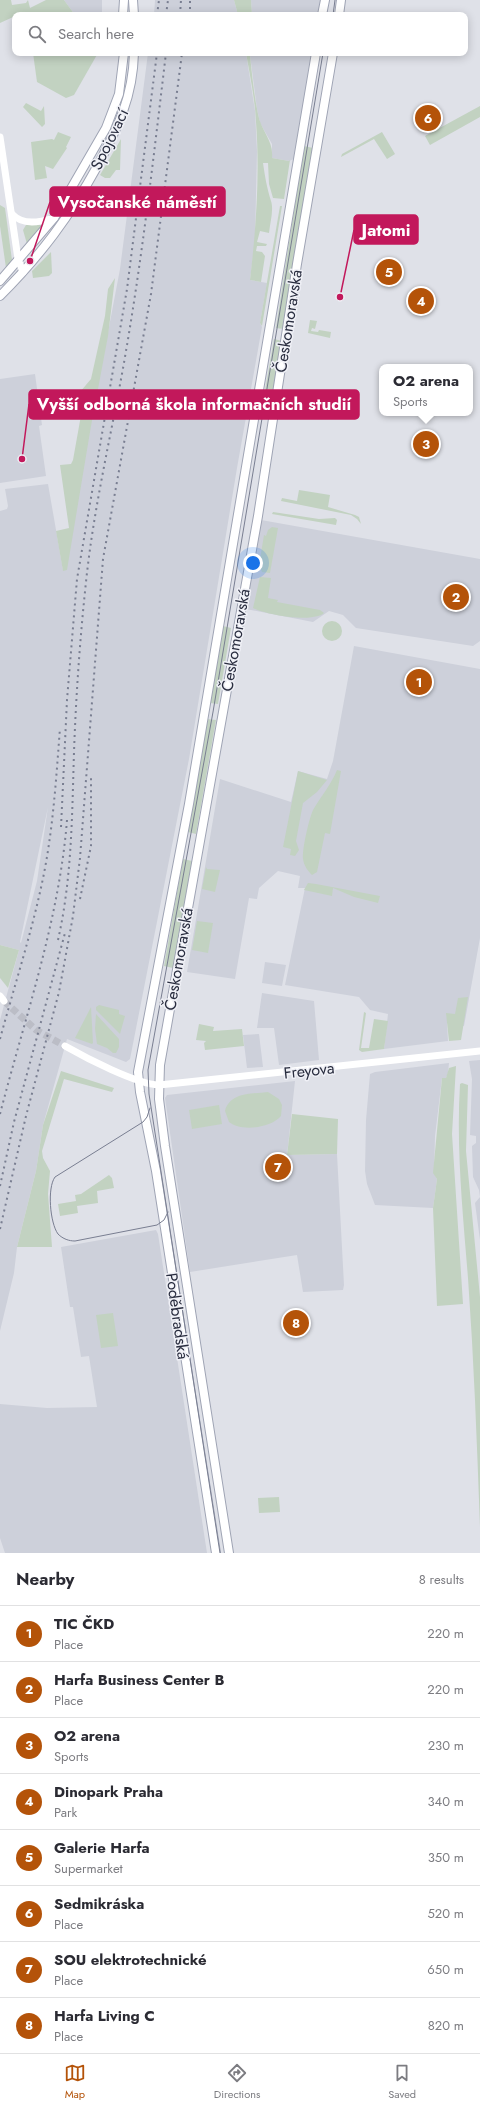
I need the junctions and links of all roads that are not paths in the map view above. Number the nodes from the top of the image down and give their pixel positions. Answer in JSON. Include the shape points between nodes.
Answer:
{"nodes":[{"id":1,"x":124,"y":0,"type":"edge"},
{"id":2,"x":134,"y":0,"type":"edge"},
{"id":3,"x":325,"y":0,"type":"edge"},
{"id":4,"x":341,"y":0,"type":"edge"},
{"id":5,"x":123,"y":12,"type":"edge"},
{"id":6,"x":134,"y":12,"type":"edge"},
{"id":7,"x":323,"y":12,"type":"edge"},
{"id":8,"x":339,"y":12,"type":"edge"},
{"id":9,"x":124,"y":56,"type":"edge"},
{"id":10,"x":134,"y":56,"type":"edge"},
{"id":11,"x":315,"y":56,"type":"edge"},
{"id":12,"x":332,"y":56,"type":"edge"},
{"id":13,"x":0,"y":137,"type":"edge"},
{"id":14,"x":12,"y":214,"type":"junction"},
{"id":15,"x":54,"y":218,"type":"junction"},
{"id":16,"x":18,"y":258,"type":"junction"},
{"id":17,"x":23,"y":272,"type":"junction"},
{"id":18,"x":0,"y":281,"type":"edge"},
{"id":19,"x":0,"y":296,"type":"edge"},
{"id":20,"x":65,"y":1046,"type":"tunnel mouth"},
{"id":21,"x":480,"y":1052,"type":"edge"},
{"id":22,"x":138,"y":1079,"type":"junction"},
{"id":23,"x":159,"y":1085,"type":"junction"},
{"id":24,"x":216,"y":1553,"type":"edge"},
{"id":25,"x":229,"y":1553,"type":"edge"}],
"edges":[{"from":1,"to":5,"type":"main road"},
{"from":2,"to":6,"type":"main road"},
{"from":3,"to":7,"type":"main road"},
{"from":4,"to":8,"type":"main road"},
{"from":9,"to":15,"type":"main road","name":"Spojovací","via":[[119,94],[110,120]]},
{"from":10,"to":17,"type":"main road","name":"Spojovací","via":[[130,91],[119,124],[74,208],[52,239]]},
{"from":11,"to":22,"type":"main road","name":"Českomoravská","via":[[189,804],[146,1020]]},
{"from":12,"to":23,"type":"main road","name":"Českomoravská","via":[[258,516],[164,1035]]},
{"from":13,"to":14,"type":"main road"},
{"from":14,"to":15,"type":"main road","via":[[20,221],[33,222]]},
{"from":14,"to":16,"type":"main road"},
{"from":15,"to":16,"type":"main road","name":"Spojovací"},
{"from":16,"to":17,"type":"main road"},
{"from":16,"to":18,"type":"main road"},
{"from":17,"to":19,"type":"main road"},
{"from":20,"to":22,"type":"main road","name":"Freyova","via":[[88,1059]]},
{"from":21,"to":23,"type":"main road","name":"Freyova"},
{"from":22,"to":23,"type":"main road","name":"Freyova"},
{"from":22,"to":24,"type":"main road","name":"Poděbradská","via":[[156,1171]]},
{"from":23,"to":25,"type":"main road","name":"Poděbradská","via":[[166,1153]]}]}
